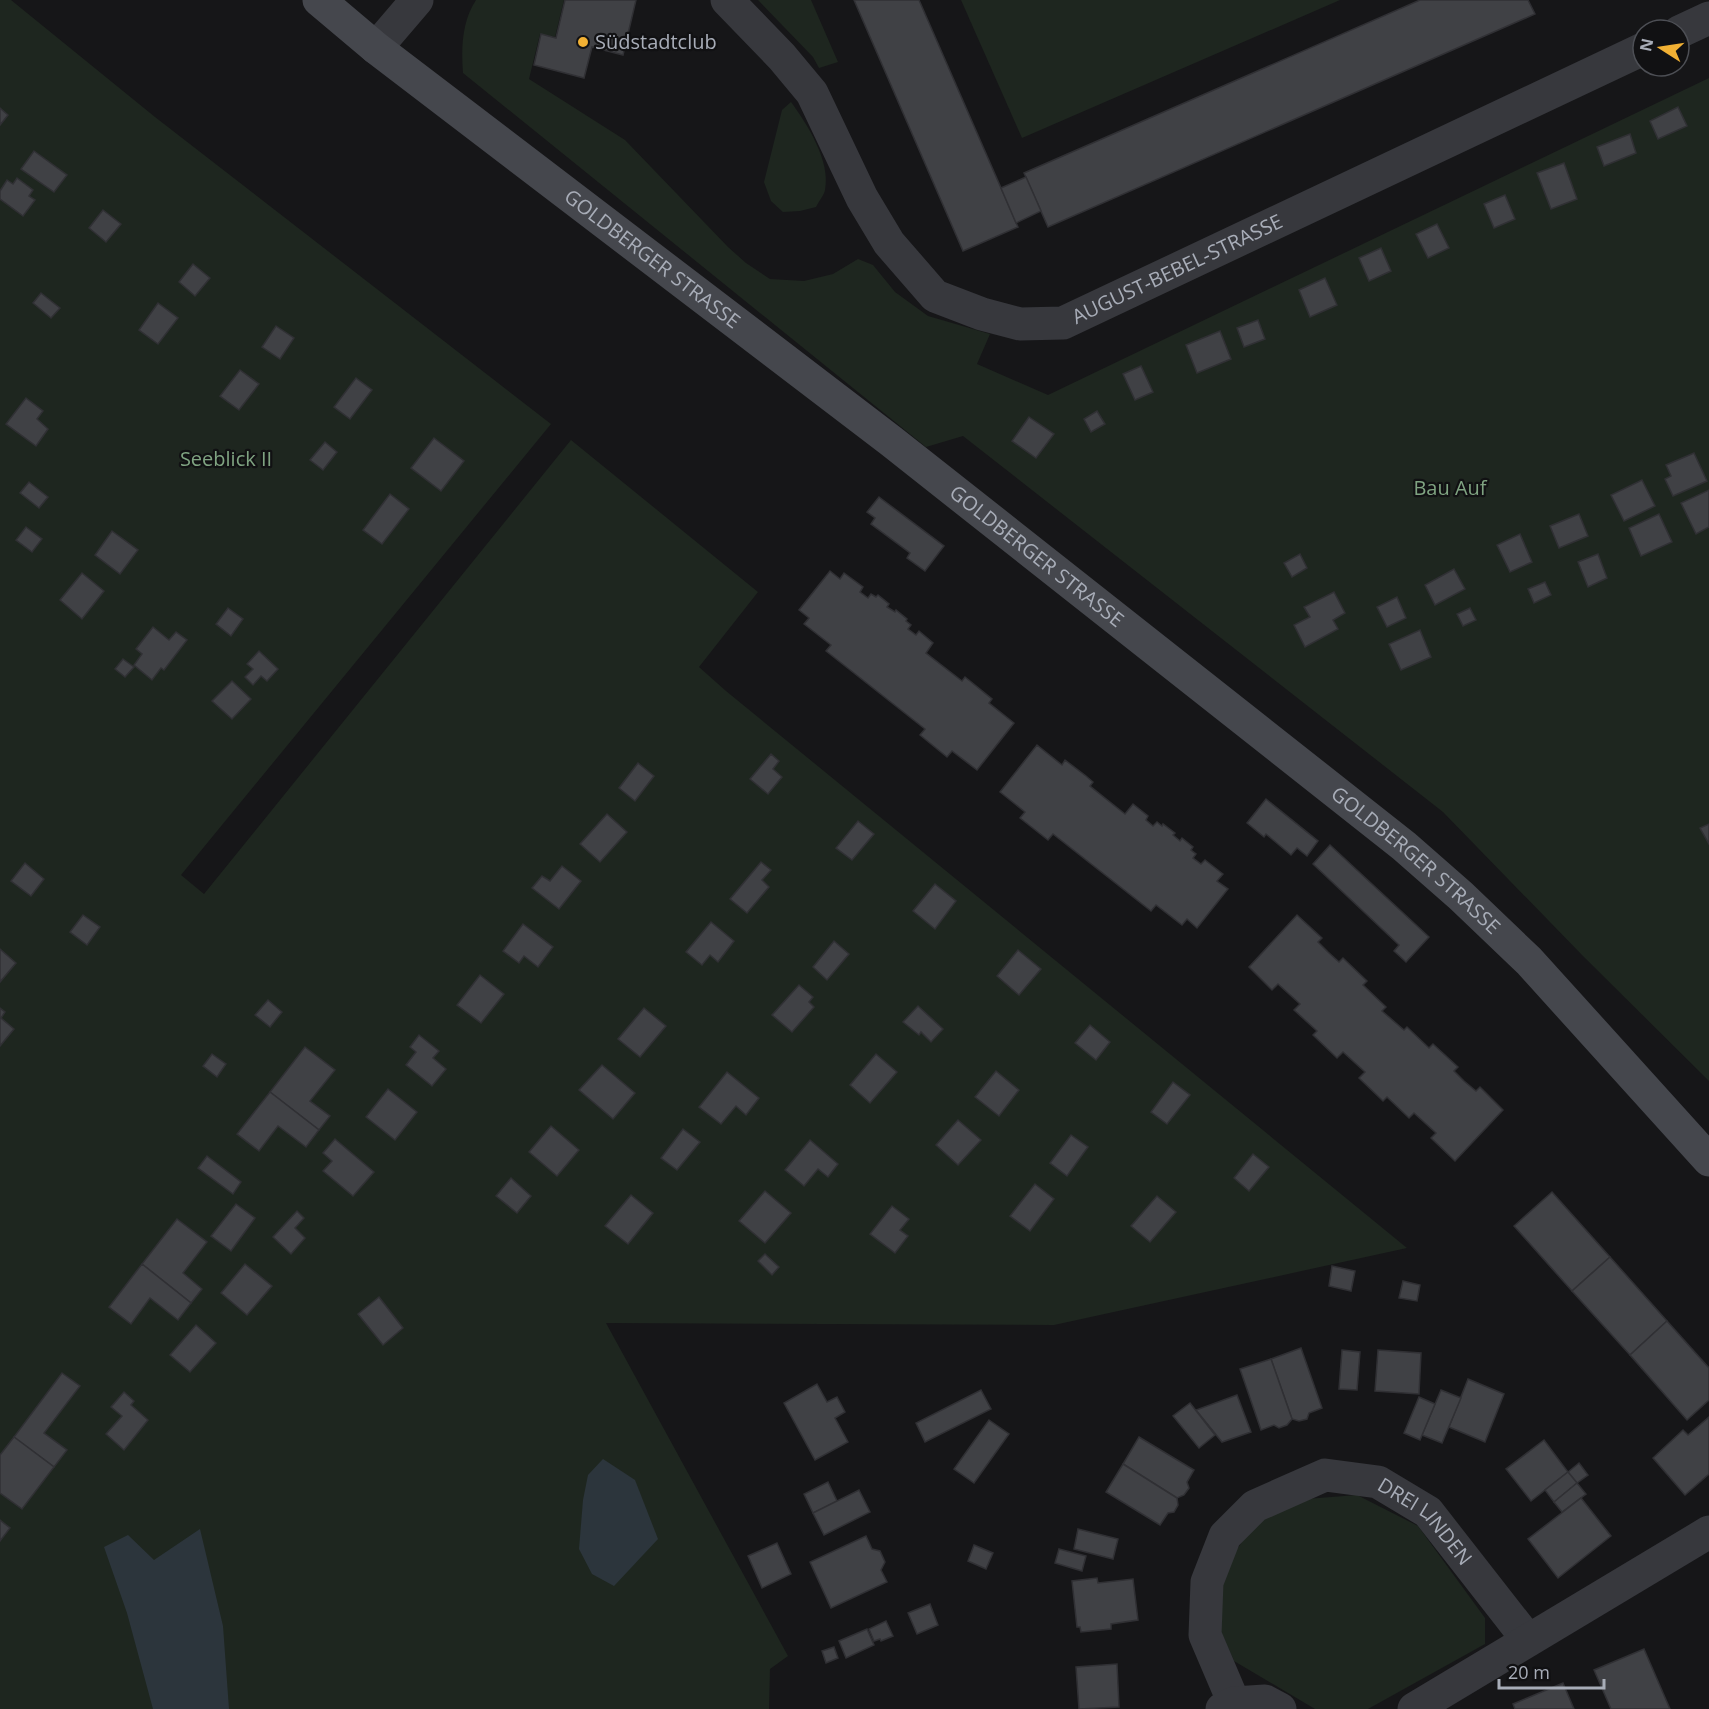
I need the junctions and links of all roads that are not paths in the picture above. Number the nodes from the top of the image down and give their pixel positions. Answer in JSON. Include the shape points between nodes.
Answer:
{"nodes":[{"id":1,"x":319,"y":0,"type":"edge"},
{"id":2,"x":417,"y":0,"type":"edge"},
{"id":3,"x":727,"y":0,"type":"edge"},
{"id":4,"x":1709,"y":18,"type":"edge"},
{"id":5,"x":1691,"y":26,"type":"edge"},
{"id":6,"x":376,"y":48,"type":"junction"},
{"id":7,"x":1631,"y":55,"type":"edge"},
{"id":8,"x":1709,"y":1160,"type":"edge"},
{"id":9,"x":1709,"y":1532,"type":"edge"},
{"id":10,"x":1528,"y":1640,"type":"junction"},
{"id":11,"x":1228,"y":1706,"type":"edge"},
{"id":12,"x":1280,"y":1709,"type":"edge"},
{"id":13,"x":1414,"y":1709,"type":"edge"}],
"edges":[{"from":1,"to":6,"type":"main road","name":"GOLDBERGER STRASSE"},
{"from":2,"to":6,"type":"street"},
{"from":3,"to":7,"type":"street","name":"AUGUST-BEBEL-STRASSE","via":[[812,93],[862,198],[889,243],[935,296],[1020,324],[1063,323]]},
{"from":4,"to":5,"type":"street"},
{"from":6,"to":8,"type":"main road","name":"GOLDBERGER STRASSE","via":[[898,447],[1404,846],[1528,960]]},
{"from":9,"to":10,"type":"street"},
{"from":10,"to":11,"type":"street","name":"DREI LINDEN","via":[[1428,1512],[1378,1482],[1325,1475],[1255,1506],[1221,1545],[1207,1582],[1204,1635]]},
{"from":10,"to":13,"type":"street"},
{"from":11,"to":12,"type":"street","name":"DREI LINDEN","via":[[1266,1701]]}]}
